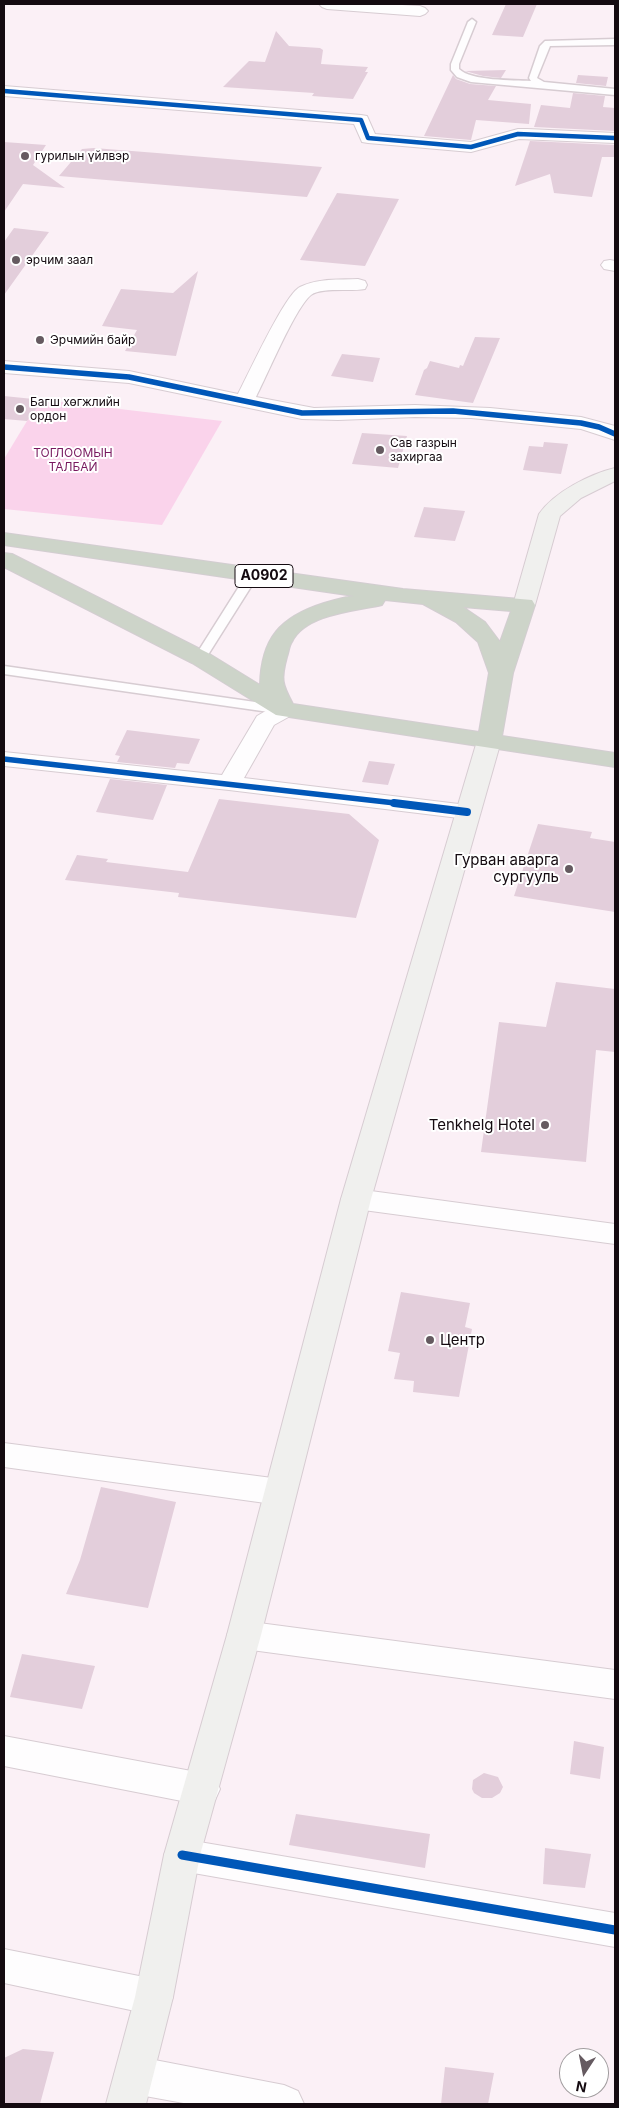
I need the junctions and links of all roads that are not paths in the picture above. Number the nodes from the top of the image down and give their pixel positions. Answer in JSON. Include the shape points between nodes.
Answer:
{"nodes":[{"id":1,"x":326,"y":4,"type":"edge"},
{"id":2,"x":420,"y":11,"type":"dead end"},
{"id":3,"x":472,"y":22,"type":"dead end"},
{"id":4,"x":615,"y":42,"type":"edge"},
{"id":5,"x":543,"y":85,"type":"junction"},
{"id":6,"x":4,"y":91,"type":"edge"},
{"id":7,"x":615,"y":92,"type":"edge"},
{"id":8,"x":615,"y":138,"type":"edge"},
{"id":9,"x":358,"y":285,"type":"dead end"},
{"id":10,"x":4,"y":367,"type":"edge"},
{"id":11,"x":244,"y":402,"type":"junction"},
{"id":12,"x":615,"y":434,"type":"edge"},
{"id":13,"x":615,"y":474,"type":"edge"},
{"id":14,"x":4,"y":539,"type":"edge"},
{"id":15,"x":4,"y":559,"type":"edge"},
{"id":16,"x":253,"y":574,"type":"junction"},
{"id":17,"x":412,"y":597,"type":"junction"},
{"id":18,"x":524,"y":605,"type":"junction"},
{"id":19,"x":200,"y":658,"type":"junction"},
{"id":20,"x":4,"y":670,"type":"edge"},
{"id":21,"x":501,"y":673,"type":"junction"},
{"id":22,"x":284,"y":710,"type":"junction"},
{"id":23,"x":489,"y":741,"type":"junction"},
{"id":24,"x":4,"y":759,"type":"edge"},
{"id":25,"x":615,"y":760,"type":"edge"},
{"id":26,"x":229,"y":783,"type":"junction"},
{"id":27,"x":467,"y":812,"type":"junction"},
{"id":28,"x":356,"y":1199,"type":"junction"},
{"id":29,"x":615,"y":1234,"type":"edge"},
{"id":30,"x":4,"y":1455,"type":"edge"},
{"id":31,"x":280,"y":1492,"type":"junction"},
{"id":32,"x":244,"y":1635,"type":"junction"},
{"id":33,"x":615,"y":1685,"type":"edge"},
{"id":34,"x":4,"y":1751,"type":"edge"},
{"id":35,"x":202,"y":1789,"type":"junction"},
{"id":36,"x":182,"y":1855,"type":"junction"},
{"id":37,"x":615,"y":1930,"type":"edge"},
{"id":38,"x":4,"y":1966,"type":"edge"},
{"id":39,"x":154,"y":1997,"type":"junction"},
{"id":40,"x":130,"y":2090,"type":"edge"},
{"id":41,"x":284,"y":2104,"type":"edge"}],
"edges":[{"from":1,"to":2,"type":"street"},
{"from":3,"to":5,"type":"lane","via":[[455,64],[460,74],[471,79]]},
{"from":4,"to":5,"type":"lane","via":[[548,43],[533,78]]},
{"from":5,"to":7,"type":"lane"},
{"from":6,"to":8,"type":"street","via":[[361,120],[368,138],[419,144],[474,147],[518,134]]},
{"from":9,"to":11,"type":"street","via":[[322,286],[305,291],[287,316]]},
{"from":10,"to":11,"type":"street","via":[[129,377]]},
{"from":11,"to":12,"type":"street","via":[[325,415],[416,411],[524,417],[583,423]]},
{"from":13,"to":18,"type":"main road","via":[[574,494],[550,514]]},
{"from":14,"to":16,"type":"highway","number":"A0902"},
{"from":15,"to":19,"type":"highway"},
{"from":16,"to":17,"type":"highway","number":"A0902"},
{"from":16,"to":19,"type":"lane"},
{"from":17,"to":18,"type":"highway","number":"A0902"},
{"from":17,"to":21,"type":"highway","via":[[457,612],[475,626],[488,640]]},
{"from":17,"to":22,"type":"highway","via":[[348,603],[310,615],[290,629],[280,642],[272,671],[272,687]]},
{"from":18,"to":21,"type":"highway"},
{"from":19,"to":22,"type":"highway"},
{"from":20,"to":22,"type":"lane"},
{"from":21,"to":23,"type":"highway"},
{"from":22,"to":23,"type":"highway"},
{"from":22,"to":26,"type":"street","via":[[265,721]]},
{"from":23,"to":25,"type":"highway"},
{"from":23,"to":27,"type":"main road"},
{"from":24,"to":26,"type":"street"},
{"from":26,"to":27,"type":"street"},
{"from":27,"to":28,"type":"main road"},
{"from":28,"to":29,"type":"street"},
{"from":28,"to":31,"type":"main road"},
{"from":30,"to":31,"type":"street"},
{"from":31,"to":32,"type":"main road"},
{"from":32,"to":33,"type":"street"},
{"from":32,"to":35,"type":"main road"},
{"from":34,"to":35,"type":"street"},
{"from":35,"to":36,"type":"main road"},
{"from":36,"to":37,"type":"street"},
{"from":36,"to":39,"type":"main road"},
{"from":38,"to":39,"type":"street"},
{"from":39,"to":40,"type":"main road"},
{"from":40,"to":41,"type":"street"}]}
